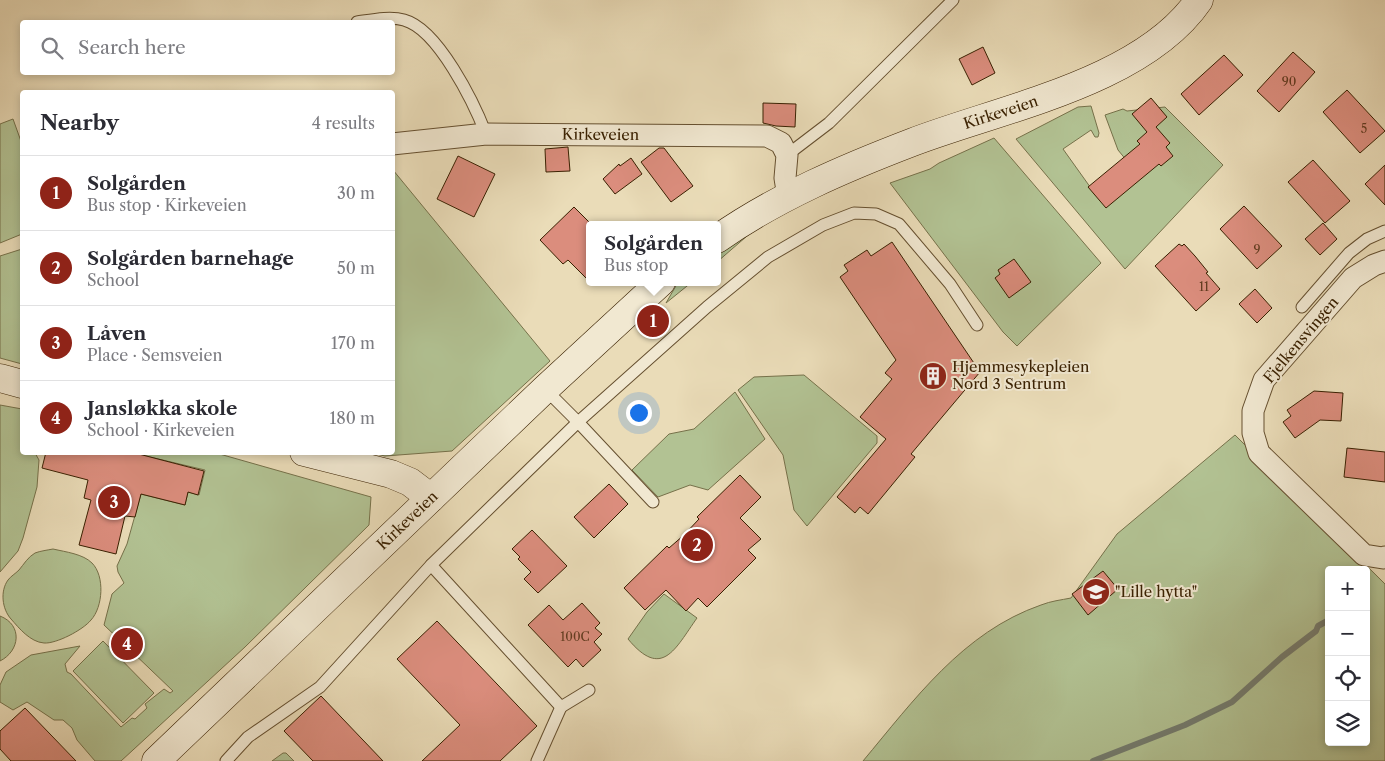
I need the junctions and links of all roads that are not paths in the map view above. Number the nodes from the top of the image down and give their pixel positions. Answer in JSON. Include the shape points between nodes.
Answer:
{"nodes":[{"id":1,"x":953,"y":0,"type":"edge"},
{"id":2,"x":1199,"y":0,"type":"edge"},
{"id":3,"x":383,"y":20,"type":"edge"},
{"id":4,"x":486,"y":134,"type":"junction"},
{"id":5,"x":395,"y":144,"type":"edge"},
{"id":6,"x":787,"y":155,"type":"junction"},
{"id":7,"x":788,"y":197,"type":"junction"},
{"id":8,"x":1385,"y":231,"type":"edge"},
{"id":9,"x":721,"y":236,"type":"edge"},
{"id":10,"x":1385,"y":261,"type":"edge"},
{"id":11,"x":657,"y":286,"type":"edge"},
{"id":12,"x":1302,"y":307,"type":"dead end"},
{"id":13,"x":977,"y":325,"type":"dead end"},
{"id":14,"x":0,"y":378,"type":"edge"},
{"id":15,"x":20,"y":383,"type":"edge"},
{"id":16,"x":545,"y":389,"type":"junction"},
{"id":17,"x":578,"y":422,"type":"junction"},
{"id":18,"x":316,"y":455,"type":"edge"},
{"id":19,"x":431,"y":498,"type":"junction"},
{"id":20,"x":653,"y":502,"type":"dead end"},
{"id":21,"x":1385,"y":557,"type":"edge"},
{"id":22,"x":431,"y":565,"type":"junction"},
{"id":23,"x":589,"y":690,"type":"dead end"},
{"id":24,"x":561,"y":707,"type":"junction"},
{"id":25,"x":156,"y":761,"type":"edge"},
{"id":26,"x":226,"y":761,"type":"edge"},
{"id":27,"x":537,"y":761,"type":"edge"}],
"edges":[{"from":1,"to":6,"type":"lane","via":[[829,123]]},
{"from":2,"to":7,"type":"main road","name":"Kirkeveien","via":[[1169,34],[1131,60],[1044,97],[853,166]]},
{"from":3,"to":4,"type":"lane","via":[[396,19],[413,24],[435,45],[458,77]]},
{"from":4,"to":5,"type":"street","name":"Kirkeveien"},
{"from":4,"to":6,"type":"street","name":"Kirkeveien","via":[[767,136],[781,143]]},
{"from":6,"to":7,"type":"street","via":[[785,178]]},
{"from":7,"to":9,"type":"main road","name":"Kirkeveien"},
{"from":8,"to":12,"type":"lane","via":[[1367,239],[1349,253]]},
{"from":10,"to":21,"type":"street","name":"Fjelkensvingen","via":[[1374,264],[1353,278],[1264,380],[1253,411],[1253,433],[1259,453],[1364,555]]},
{"from":11,"to":16,"type":"main road","name":"Kirkeveien"},
{"from":13,"to":17,"type":"lane","via":[[950,284],[899,224],[876,214],[854,213],[822,225],[768,257]]},
{"from":14,"to":15,"type":"main road"},
{"from":16,"to":17,"type":"lane"},
{"from":16,"to":19,"type":"main road","name":"Kirkeveien"},
{"from":17,"to":20,"type":"lane"},
{"from":17,"to":22,"type":"lane"},
{"from":18,"to":19,"type":"main road","via":[[391,474],[410,482]]},
{"from":19,"to":25,"type":"main road","name":"Kirkeveien"},
{"from":22,"to":24,"type":"lane"},
{"from":22,"to":26,"type":"lane","via":[[320,687],[248,737]]},
{"from":23,"to":24,"type":"lane"},
{"from":24,"to":27,"type":"lane"}]}
